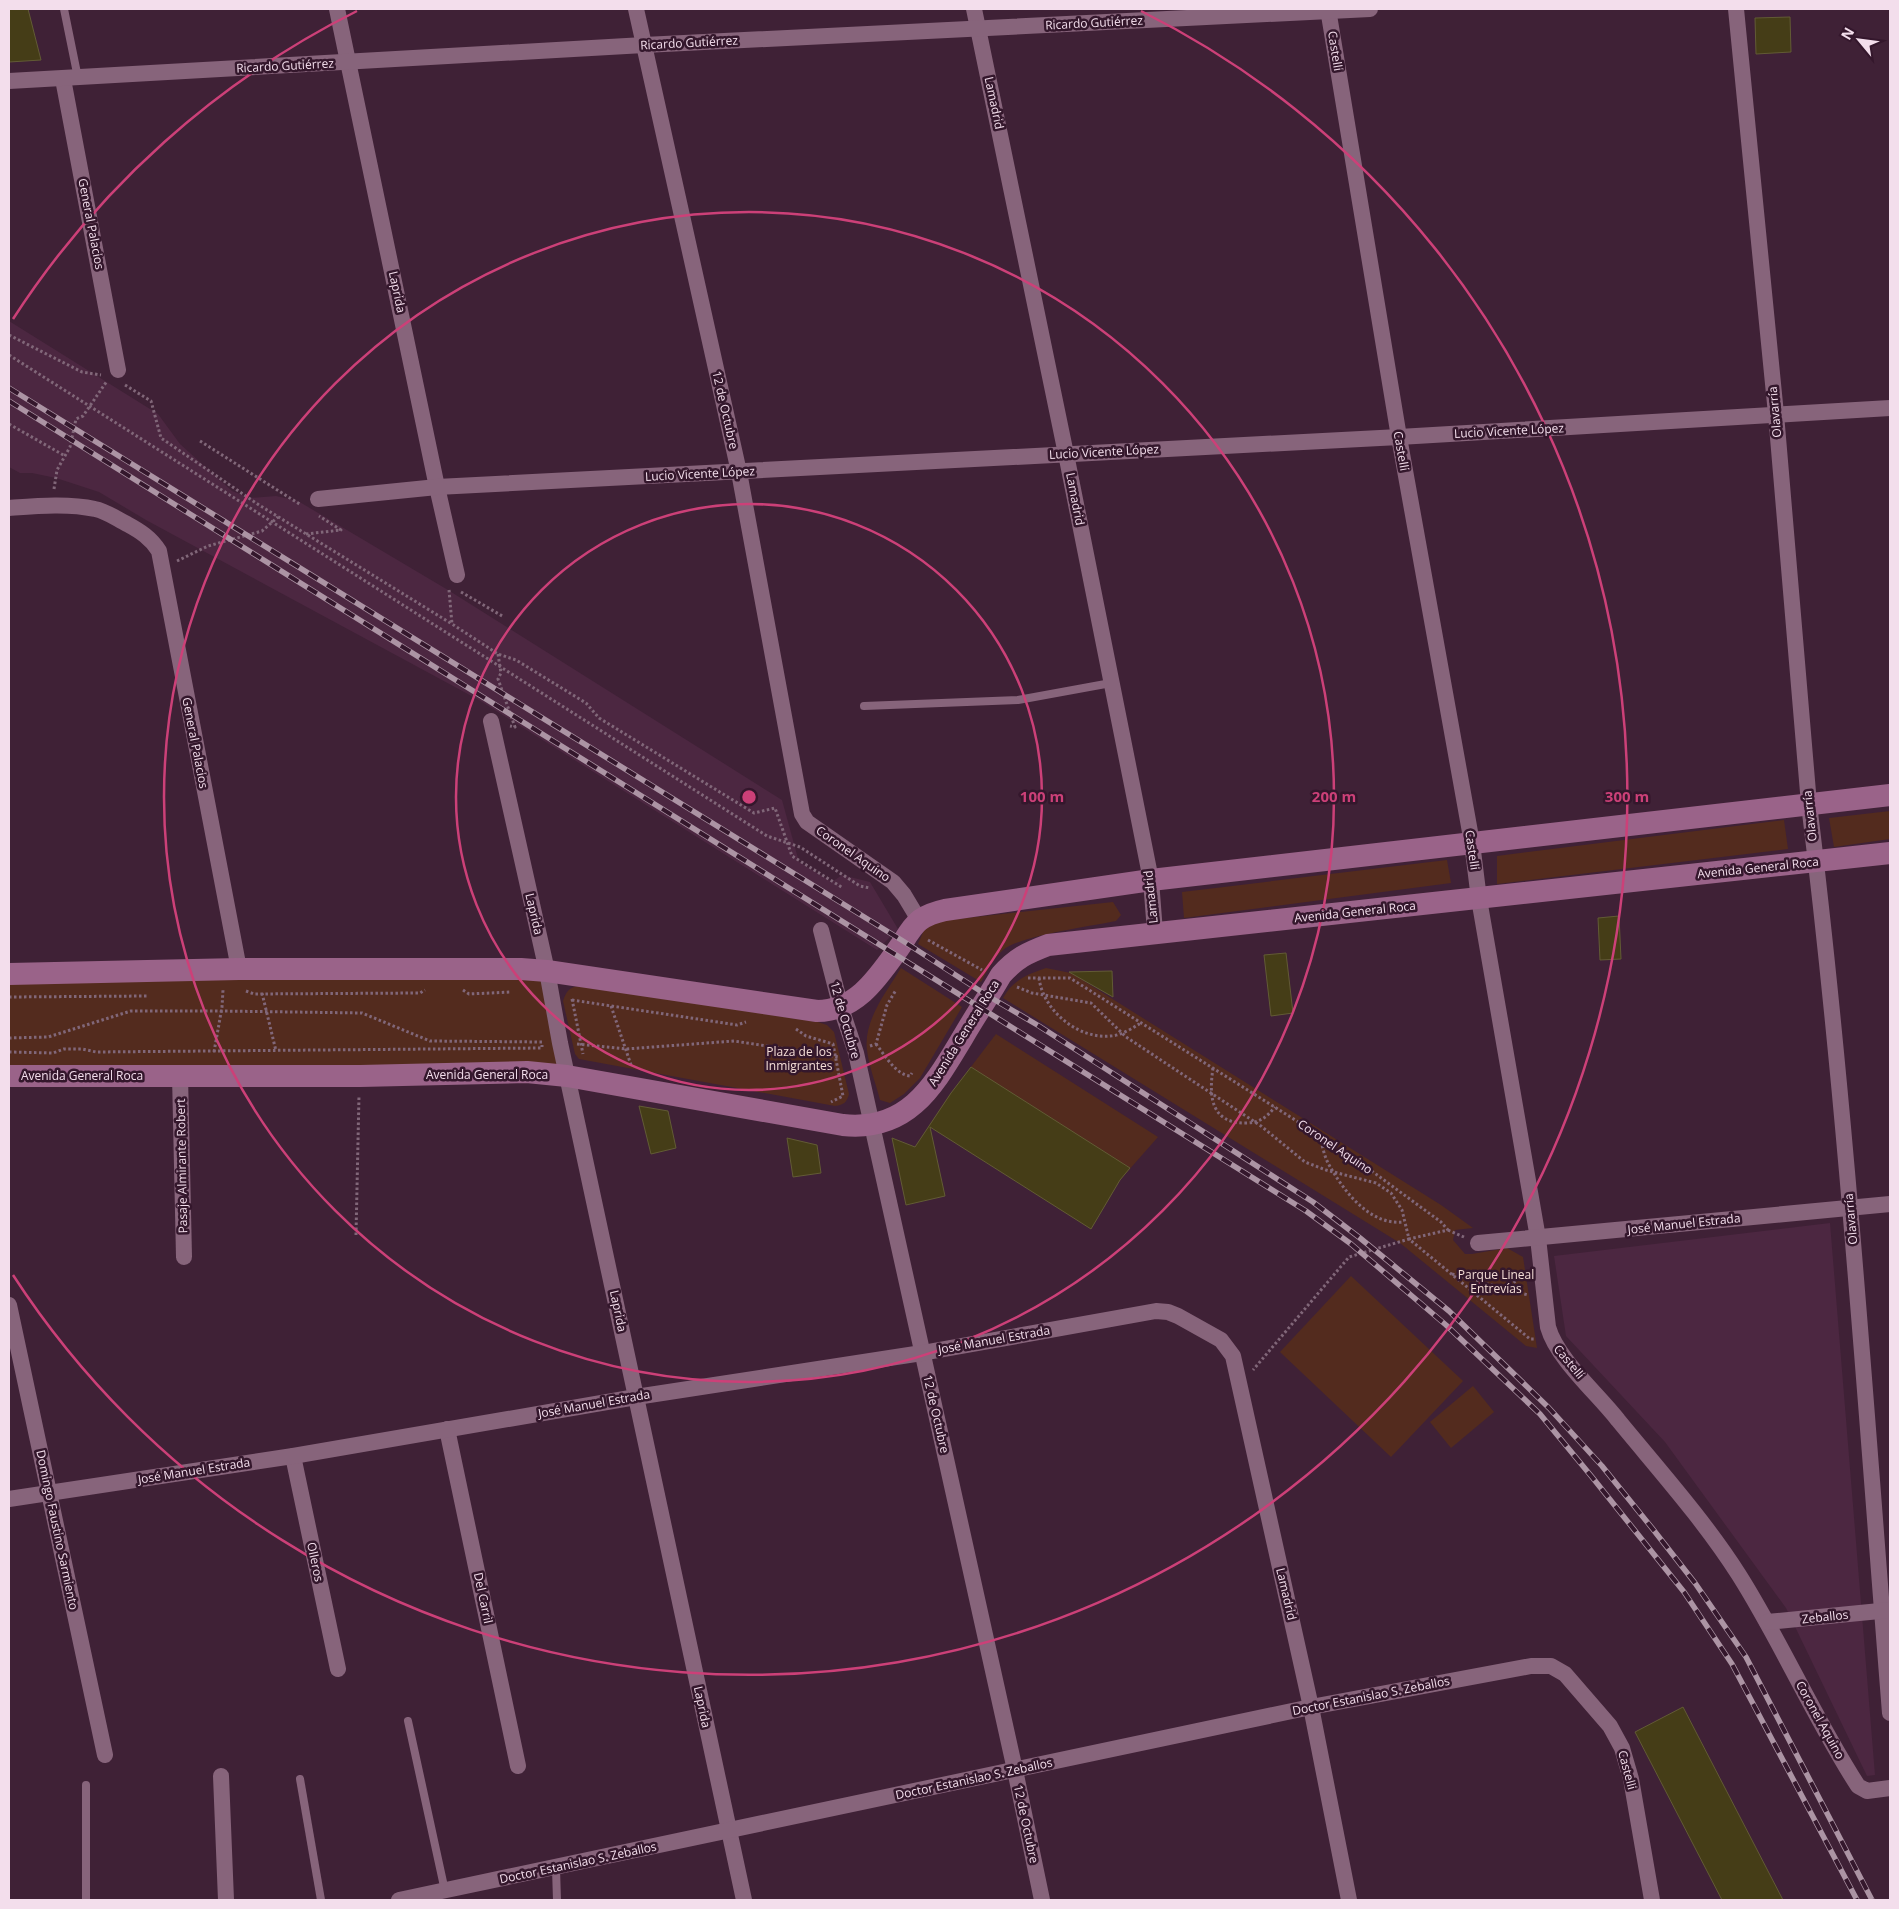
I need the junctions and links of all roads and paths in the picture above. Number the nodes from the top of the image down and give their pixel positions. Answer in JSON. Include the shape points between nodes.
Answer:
{"nodes":[{"id":1,"x":64,"y":9,"type":"edge"},
{"id":2,"x":337,"y":9,"type":"edge"},
{"id":3,"x":636,"y":9,"type":"edge"},
{"id":4,"x":974,"y":9,"type":"edge"},
{"id":5,"x":1370,"y":9,"type":"edge"},
{"id":6,"x":1736,"y":9,"type":"edge"},
{"id":7,"x":1328,"y":10,"type":"edge"},
{"id":8,"x":979,"y":29,"type":"junction"},
{"id":9,"x":644,"y":45,"type":"junction"},
{"id":10,"x":349,"y":62,"type":"junction"},
{"id":11,"x":71,"y":78,"type":"junction"},
{"id":12,"x":9,"y":81,"type":"edge"},
{"id":13,"x":9,"y":335,"type":"edge"},
{"id":14,"x":9,"y":355,"type":"edge"},
{"id":15,"x":118,"y":376,"type":"joint"},
{"id":16,"x":89,"y":406,"type":"junction"},
{"id":17,"x":1890,"y":408,"type":"edge"},
{"id":18,"x":1776,"y":414,"type":"junction"},
{"id":19,"x":9,"y":424,"type":"edge"},
{"id":20,"x":1399,"y":437,"type":"junction"},
{"id":21,"x":200,"y":441,"type":"dead end"},
{"id":22,"x":1066,"y":454,"type":"junction"},
{"id":23,"x":65,"y":456,"type":"junction"},
{"id":24,"x":740,"y":472,"type":"junction"},
{"id":25,"x":437,"y":487,"type":"junction"},
{"id":26,"x":53,"y":493,"type":"dead end"},
{"id":27,"x":314,"y":507,"type":"junction"},
{"id":28,"x":9,"y":508,"type":"edge"},
{"id":29,"x":306,"y":534,"type":"junction"},
{"id":30,"x":457,"y":575,"type":"dead end"},
{"id":31,"x":504,"y":616,"type":"dead end"},
{"id":32,"x":452,"y":624,"type":"junction"},
{"id":33,"x":498,"y":654,"type":"junction"},
{"id":34,"x":500,"y":666,"type":"junction"},
{"id":35,"x":1111,"y":682,"type":"junction"},
{"id":36,"x":864,"y":706,"type":"dead end"},
{"id":37,"x":491,"y":721,"type":"joint"},
{"id":38,"x":1890,"y":795,"type":"edge"},
{"id":39,"x":1809,"y":804,"type":"junction"},
{"id":40,"x":802,"y":814,"type":"joint"},
{"id":41,"x":787,"y":842,"type":"junction"},
{"id":42,"x":1472,"y":843,"type":"junction"},
{"id":43,"x":1890,"y":853,"type":"edge"},
{"id":44,"x":1816,"y":862,"type":"junction"},
{"id":45,"x":1151,"y":880,"type":"junction"},
{"id":46,"x":842,"y":888,"type":"dead end"},
{"id":47,"x":876,"y":890,"type":"dead end"},
{"id":48,"x":1479,"y":899,"type":"junction"},
{"id":49,"x":821,"y":930,"type":"dead end"},
{"id":50,"x":926,"y":931,"type":"junction"},
{"id":51,"x":1155,"y":932,"type":"junction"},
{"id":52,"x":922,"y":945,"type":"dead end"},
{"id":53,"x":262,"y":969,"type":"junction"},
{"id":54,"x":547,"y":971,"type":"junction"},
{"id":55,"x":9,"y":974,"type":"edge"},
{"id":56,"x":999,"y":978,"type":"junction"},
{"id":57,"x":1025,"y":978,"type":"dead end"},
{"id":58,"x":1039,"y":978,"type":"junction"},
{"id":59,"x":238,"y":983,"type":"junction"},
{"id":60,"x":430,"y":987,"type":"dead end"},
{"id":61,"x":458,"y":987,"type":"dead end"},
{"id":62,"x":896,"y":988,"type":"dead end"},
{"id":63,"x":571,"y":991,"type":"dead end"},
{"id":64,"x":514,"y":992,"type":"dead end"},
{"id":65,"x":262,"y":994,"type":"junction"},
{"id":66,"x":1044,"y":995,"type":"junction"},
{"id":67,"x":148,"y":996,"type":"dead end"},
{"id":68,"x":9,"y":997,"type":"edge"},
{"id":69,"x":572,"y":1000,"type":"junction"},
{"id":70,"x":611,"y":1006,"type":"junction"},
{"id":71,"x":840,"y":1008,"type":"junction"},
{"id":72,"x":221,"y":1011,"type":"junction"},
{"id":73,"x":266,"y":1012,"type":"junction"},
{"id":74,"x":751,"y":1020,"type":"dead end"},
{"id":75,"x":1141,"y":1023,"type":"junction"},
{"id":76,"x":790,"y":1025,"type":"dead end"},
{"id":77,"x":540,"y":1033,"type":"dead end"},
{"id":78,"x":1122,"y":1033,"type":"junction"},
{"id":79,"x":9,"y":1038,"type":"edge"},
{"id":80,"x":541,"y":1042,"type":"junction"},
{"id":81,"x":560,"y":1043,"type":"junction"},
{"id":82,"x":581,"y":1045,"type":"junction"},
{"id":83,"x":626,"y":1049,"type":"junction"},
{"id":84,"x":276,"y":1051,"type":"junction"},
{"id":85,"x":9,"y":1052,"type":"edge"},
{"id":86,"x":214,"y":1052,"type":"junction"},
{"id":87,"x":849,"y":1055,"type":"junction"},
{"id":88,"x":583,"y":1056,"type":"dead end"},
{"id":89,"x":835,"y":1056,"type":"junction"},
{"id":90,"x":622,"y":1063,"type":"dead end"},
{"id":91,"x":631,"y":1065,"type":"junction"},
{"id":92,"x":641,"y":1067,"type":"dead end"},
{"id":93,"x":1213,"y":1068,"type":"junction"},
{"id":94,"x":180,"y":1075,"type":"junction"},
{"id":95,"x":9,"y":1076,"type":"edge"},
{"id":96,"x":360,"y":1076,"type":"junction"},
{"id":97,"x":567,"y":1076,"type":"junction"},
{"id":98,"x":1212,"y":1093,"type":"junction"},
{"id":99,"x":830,"y":1102,"type":"dead end"},
{"id":100,"x":1275,"y":1107,"type":"junction"},
{"id":101,"x":1256,"y":1122,"type":"junction"},
{"id":102,"x":871,"y":1126,"type":"junction"},
{"id":103,"x":1320,"y":1136,"type":"junction"},
{"id":104,"x":1334,"y":1172,"type":"junction"},
{"id":105,"x":1890,"y":1204,"type":"edge"},
{"id":106,"x":1850,"y":1208,"type":"junction"},
{"id":107,"x":1404,"y":1222,"type":"junction"},
{"id":108,"x":356,"y":1235,"type":"dead end"},
{"id":109,"x":1538,"y":1238,"type":"junction"},
{"id":110,"x":1409,"y":1239,"type":"junction"},
{"id":111,"x":1478,"y":1243,"type":"dead end"},
{"id":112,"x":184,"y":1257,"type":"dead end"},
{"id":113,"x":1449,"y":1273,"type":"junction"},
{"id":114,"x":1545,"y":1300,"type":"junction"},
{"id":115,"x":9,"y":1305,"type":"edge"},
{"id":116,"x":1178,"y":1316,"type":"joint"},
{"id":117,"x":1552,"y":1340,"type":"junction"},
{"id":118,"x":922,"y":1354,"type":"junction"},
{"id":119,"x":1238,"y":1379,"type":"junction"},
{"id":120,"x":636,"y":1397,"type":"junction"},
{"id":121,"x":447,"y":1429,"type":"junction"},
{"id":122,"x":293,"y":1456,"type":"junction"},
{"id":123,"x":50,"y":1492,"type":"junction"},
{"id":124,"x":9,"y":1498,"type":"edge"},
{"id":125,"x":1886,"y":1610,"type":"edge"},
{"id":126,"x":1767,"y":1622,"type":"junction"},
{"id":127,"x":1551,"y":1666,"type":"joint"},
{"id":128,"x":338,"y":1669,"type":"dead end"},
{"id":129,"x":1311,"y":1707,"type":"junction"},
{"id":130,"x":1890,"y":1713,"type":"edge"},
{"id":131,"x":408,"y":1721,"type":"dead end"},
{"id":132,"x":106,"y":1755,"type":"dead end"},
{"id":133,"x":518,"y":1766,"type":"dead end"},
{"id":134,"x":1015,"y":1770,"type":"junction"},
{"id":135,"x":222,"y":1776,"type":"dead end"},
{"id":136,"x":300,"y":1779,"type":"dead end"},
{"id":137,"x":86,"y":1785,"type":"dead end"},
{"id":138,"x":1890,"y":1788,"type":"edge"},
{"id":139,"x":729,"y":1831,"type":"junction"},
{"id":140,"x":556,"y":1868,"type":"junction"},
{"id":141,"x":445,"y":1890,"type":"junction"},
{"id":142,"x":86,"y":1900,"type":"edge"},
{"id":143,"x":226,"y":1900,"type":"edge"},
{"id":144,"x":321,"y":1900,"type":"edge"},
{"id":145,"x":399,"y":1900,"type":"edge"},
{"id":146,"x":557,"y":1900,"type":"edge"},
{"id":147,"x":744,"y":1900,"type":"edge"},
{"id":148,"x":1042,"y":1900,"type":"edge"},
{"id":149,"x":1349,"y":1900,"type":"edge"},
{"id":150,"x":1652,"y":1900,"type":"edge"}],
"edges":[{"from":1,"to":11,"type":"lane"},
{"from":2,"to":10,"type":"street","name":"Laprida"},
{"from":3,"to":9,"type":"street","name":"12 de Octubre"},
{"from":4,"to":8,"type":"street","name":"Lamadrid"},
{"from":5,"to":7,"type":"street","name":"Ricardo Gutiérrez"},
{"from":6,"to":18,"type":"street","name":"Olavarría"},
{"from":7,"to":8,"type":"street","name":"Ricardo Gutiérrez"},
{"from":7,"to":20,"type":"street","name":"Castelli"},
{"from":8,"to":9,"type":"street","name":"Ricardo Gutiérrez"},
{"from":8,"to":22,"type":"street","name":"Lamadrid"},
{"from":9,"to":10,"type":"street","name":"Ricardo Gutiérrez"},
{"from":9,"to":24,"type":"street","name":"12 de Octubre"},
{"from":10,"to":11,"type":"street","name":"Ricardo Gutiérrez"},
{"from":10,"to":25,"type":"street","name":"Laprida"},
{"from":11,"to":12,"type":"street","name":"Ricardo Gutiérrez"},
{"from":11,"to":15,"type":"street","name":"General Palacios"},
{"from":13,"to":16,"type":"path","via":[[82,372],[110,376]]},
{"from":14,"to":16,"type":"path"},
{"from":15,"to":29,"type":"path","via":[[151,402],[161,438]]},
{"from":16,"to":23,"type":"path","via":[[83,416],[76,419]]},
{"from":16,"to":34,"type":"path"},
{"from":17,"to":18,"type":"street","name":"Lucio Vicente López"},
{"from":18,"to":20,"type":"street","name":"Lucio Vicente López"},
{"from":18,"to":39,"type":"street","name":"Olavarría"},
{"from":19,"to":23,"type":"path"},
{"from":20,"to":22,"type":"street","name":"Lucio Vicente López"},
{"from":20,"to":42,"type":"street","name":"Castelli"},
{"from":21,"to":27,"type":"path"},
{"from":22,"to":24,"type":"street","name":"Lucio Vicente López"},
{"from":22,"to":35,"type":"street","name":"Lamadrid"},
{"from":23,"to":26,"type":"path","via":[[57,470]]},
{"from":24,"to":25,"type":"street","name":"Lucio Vicente López"},
{"from":24,"to":40,"type":"street","name":"12 de Octubre"},
{"from":25,"to":27,"type":"street","name":"Lucio Vicente López"},
{"from":25,"to":30,"type":"street","name":"Laprida"},
{"from":27,"to":29,"type":"path","via":[[341,530]]},
{"from":28,"to":59,"type":"street","name":"General Palacios","via":[[94,509],[134,528],[154,542],[159,551]]},
{"from":29,"to":32,"type":"path"},
{"from":31,"to":32,"type":"path","via":[[449,585]]},
{"from":32,"to":33,"type":"path"},
{"from":33,"to":34,"type":"path"},
{"from":33,"to":41,"type":"path","via":[[516,660],[586,703],[599,718],[754,813],[775,808]]},
{"from":34,"to":37,"type":"path","via":[[498,679],[515,727]]},
{"from":34,"to":41,"type":"path","via":[[768,836]]},
{"from":35,"to":36,"type":"lane","via":[[1018,700]]},
{"from":35,"to":45,"type":"street","name":"Lamadrid"},
{"from":37,"to":54,"type":"street","name":"Laprida"},
{"from":38,"to":39,"type":"main road"},
{"from":39,"to":42,"type":"main road"},
{"from":39,"to":44,"type":"street","name":"Olavarría"},
{"from":40,"to":50,"type":"street","name":"Coronel Aquino","via":[[807,822],[893,882]]},
{"from":41,"to":46,"type":"path","via":[[792,856]]},
{"from":41,"to":47,"type":"path","via":[[860,886]]},
{"from":42,"to":45,"type":"main road"},
{"from":42,"to":48,"type":"street","name":"Castelli"},
{"from":43,"to":44,"type":"main road","name":"Avenida General Roca"},
{"from":44,"to":48,"type":"main road","name":"Avenida General Roca"},
{"from":44,"to":106,"type":"street","name":"Olavarría"},
{"from":45,"to":50,"type":"main road","via":[[945,910],[934,913]]},
{"from":45,"to":51,"type":"street","name":"Lamadrid"},
{"from":48,"to":51,"type":"main road","name":"Avenida General Roca"},
{"from":48,"to":109,"type":"street","name":"Castelli"},
{"from":49,"to":71,"type":"street","name":"12 de Octubre"},
{"from":50,"to":52,"type":"path"},
{"from":50,"to":56,"type":"path"},
{"from":50,"to":71,"type":"main road","via":[[858,997]]},
{"from":51,"to":56,"type":"main road","name":"Avenida General Roca","via":[[1048,945],[1012,962]]},
{"from":53,"to":54,"type":"main road"},
{"from":53,"to":59,"type":"main road"},
{"from":53,"to":65,"type":"path"},
{"from":54,"to":71,"type":"main road","via":[[818,1011]]},
{"from":54,"to":81,"type":"street","name":"Laprida"},
{"from":55,"to":59,"type":"main road"},
{"from":56,"to":66,"type":"path"},
{"from":56,"to":102,"type":"main road","name":"Avenida General Roca","via":[[926,1094],[908,1110]]},
{"from":57,"to":58,"type":"path","name":"Coronel Aquino"},
{"from":58,"to":66,"type":"path"},
{"from":58,"to":75,"type":"path","name":"Coronel Aquino","via":[[1070,978]]},
{"from":59,"to":65,"type":"path","via":[[254,994]]},
{"from":59,"to":72,"type":"path","via":[[223,990]]},
{"from":60,"to":65,"type":"path","via":[[420,993]]},
{"from":61,"to":64,"type":"path","via":[[469,994]]},
{"from":62,"to":87,"type":"path","via":[[887,1005],[876,1044]]},
{"from":63,"to":69,"type":"path"},
{"from":65,"to":73,"type":"path"},
{"from":66,"to":78,"type":"path","via":[[1090,1003]]},
{"from":66,"to":78,"type":"path","via":[[1054,1012],[1084,1033],[1099,1036]]},
{"from":67,"to":68,"type":"path"},
{"from":69,"to":70,"type":"path"},
{"from":69,"to":82,"type":"path"},
{"from":70,"to":74,"type":"path","via":[[737,1025]]},
{"from":70,"to":83,"type":"path"},
{"from":71,"to":87,"type":"street","name":"12 de Octubre"},
{"from":72,"to":73,"type":"path"},
{"from":72,"to":79,"type":"path","via":[[131,1011],[48,1037]]},
{"from":72,"to":86,"type":"path"},
{"from":73,"to":80,"type":"path","via":[[362,1013],[430,1041]]},
{"from":73,"to":84,"type":"path"},
{"from":75,"to":78,"type":"path"},
{"from":75,"to":93,"type":"path","name":"Coronel Aquino"},
{"from":76,"to":89,"type":"path","via":[[806,1036],[833,1044]]},
{"from":77,"to":80,"type":"path"},
{"from":78,"to":98,"type":"path"},
{"from":80,"to":81,"type":"path"},
{"from":80,"to":84,"type":"path","via":[[542,1048]]},
{"from":81,"to":82,"type":"path"},
{"from":81,"to":97,"type":"street","name":"Laprida"},
{"from":82,"to":83,"type":"path"},
{"from":82,"to":88,"type":"path"},
{"from":83,"to":89,"type":"path","via":[[734,1041]]},
{"from":83,"to":91,"type":"path"},
{"from":84,"to":86,"type":"path"},
{"from":85,"to":86,"type":"path","via":[[53,1053],[64,1049]]},
{"from":87,"to":89,"type":"path"},
{"from":87,"to":102,"type":"street","name":"12 de Octubre"},
{"from":89,"to":99,"type":"path","via":[[843,1096]]},
{"from":90,"to":91,"type":"path"},
{"from":91,"to":92,"type":"path"},
{"from":93,"to":98,"type":"path"},
{"from":93,"to":100,"type":"path","name":"Coronel Aquino"},
{"from":94,"to":95,"type":"main road","name":"Avenida General Roca"},
{"from":94,"to":96,"type":"main road","name":"Avenida General Roca"},
{"from":94,"to":112,"type":"street","name":"Pasaje Almirante Robert"},
{"from":96,"to":97,"type":"main road","name":"Avenida General Roca","via":[[527,1072]]},
{"from":96,"to":108,"type":"path"},
{"from":97,"to":102,"type":"main road","name":"Avenida General Roca","via":[[843,1125]]},
{"from":97,"to":120,"type":"street","name":"Laprida"},
{"from":98,"to":101,"type":"path"},
{"from":98,"to":101,"type":"path","via":[[1216,1110],[1224,1119],[1234,1123]]},
{"from":100,"to":101,"type":"path"},
{"from":100,"to":103,"type":"path","name":"Coronel Aquino"},
{"from":101,"to":104,"type":"path","via":[[1305,1162]]},
{"from":102,"to":118,"type":"street","name":"12 de Octubre"},
{"from":103,"to":104,"type":"path","via":[[1327,1161]]},
{"from":103,"to":110,"type":"path","name":"Coronel Aquino","via":[[1425,1210],[1448,1230]]},
{"from":104,"to":107,"type":"path","via":[[1343,1187],[1375,1216]]},
{"from":104,"to":107,"type":"path","via":[[1376,1183],[1391,1193],[1402,1210]]},
{"from":105,"to":106,"type":"street","name":"José Manuel Estrada"},
{"from":106,"to":109,"type":"street","name":"José Manuel Estrada"},
{"from":106,"to":125,"type":"street","name":"Olavarría"},
{"from":107,"to":110,"type":"path"},
{"from":109,"to":111,"type":"street","name":"José Manuel Estrada"},
{"from":109,"to":114,"type":"street","name":"Castelli"},
{"from":110,"to":113,"type":"path"},
{"from":110,"to":119,"type":"path","via":[[1349,1258],[1247,1377]]},
{"from":113,"to":114,"type":"path"},
{"from":113,"to":117,"type":"path","via":[[1530,1339]]},
{"from":114,"to":117,"type":"street","name":"Castelli"},
{"from":115,"to":123,"type":"street","name":"Domingo Faustino Sarmiento"},
{"from":116,"to":118,"type":"street","name":"José Manuel Estrada","via":[[1156,1311]]},
{"from":116,"to":119,"type":"street","name":"Lamadrid","via":[[1220,1340],[1233,1356]]},
{"from":117,"to":126,"type":"street","name":"Castelli","via":[[1712,1536]]},
{"from":118,"to":120,"type":"street","name":"José Manuel Estrada"},
{"from":118,"to":134,"type":"street","name":"12 de Octubre"},
{"from":119,"to":129,"type":"street","name":"Lamadrid"},
{"from":120,"to":121,"type":"street","name":"José Manuel Estrada"},
{"from":120,"to":139,"type":"street","name":"Laprida"},
{"from":121,"to":122,"type":"street","name":"José Manuel Estrada"},
{"from":121,"to":133,"type":"street","name":"Del Carril"},
{"from":122,"to":123,"type":"street","name":"José Manuel Estrada"},
{"from":122,"to":128,"type":"street","name":"Olleros"},
{"from":123,"to":124,"type":"street","name":"José Manuel Estrada"},
{"from":123,"to":132,"type":"street","name":"Domingo Faustino Sarmiento"},
{"from":125,"to":126,"type":"street","name":"Zeballos"},
{"from":125,"to":130,"type":"street","name":"Olavarría"},
{"from":126,"to":138,"type":"street","name":"Coronel Aquino","via":[[1858,1786],[1867,1792]]},
{"from":127,"to":129,"type":"street","name":"Doctor Estanislao S. Zeballos","via":[[1531,1666]]},
{"from":127,"to":150,"type":"street","name":"Castelli","via":[[1565,1674],[1596,1709],[1622,1748],[1631,1779]]},
{"from":129,"to":134,"type":"street","name":"Doctor Estanislao S. Zeballos"},
{"from":129,"to":149,"type":"street","name":"Lamadrid"},
{"from":131,"to":141,"type":"lane"},
{"from":134,"to":139,"type":"street","name":"Doctor Estanislao S. Zeballos"},
{"from":134,"to":148,"type":"street","name":"12 de Octubre"},
{"from":135,"to":143,"type":"street"},
{"from":136,"to":144,"type":"lane"},
{"from":137,"to":142,"type":"lane"},
{"from":139,"to":140,"type":"street","name":"Doctor Estanislao S. Zeballos"},
{"from":139,"to":147,"type":"street","name":"Laprida"},
{"from":140,"to":141,"type":"street","name":"Doctor Estanislao S. Zeballos"},
{"from":140,"to":146,"type":"lane"},
{"from":141,"to":145,"type":"street","name":"Doctor Estanislao S. Zeballos"}]}
